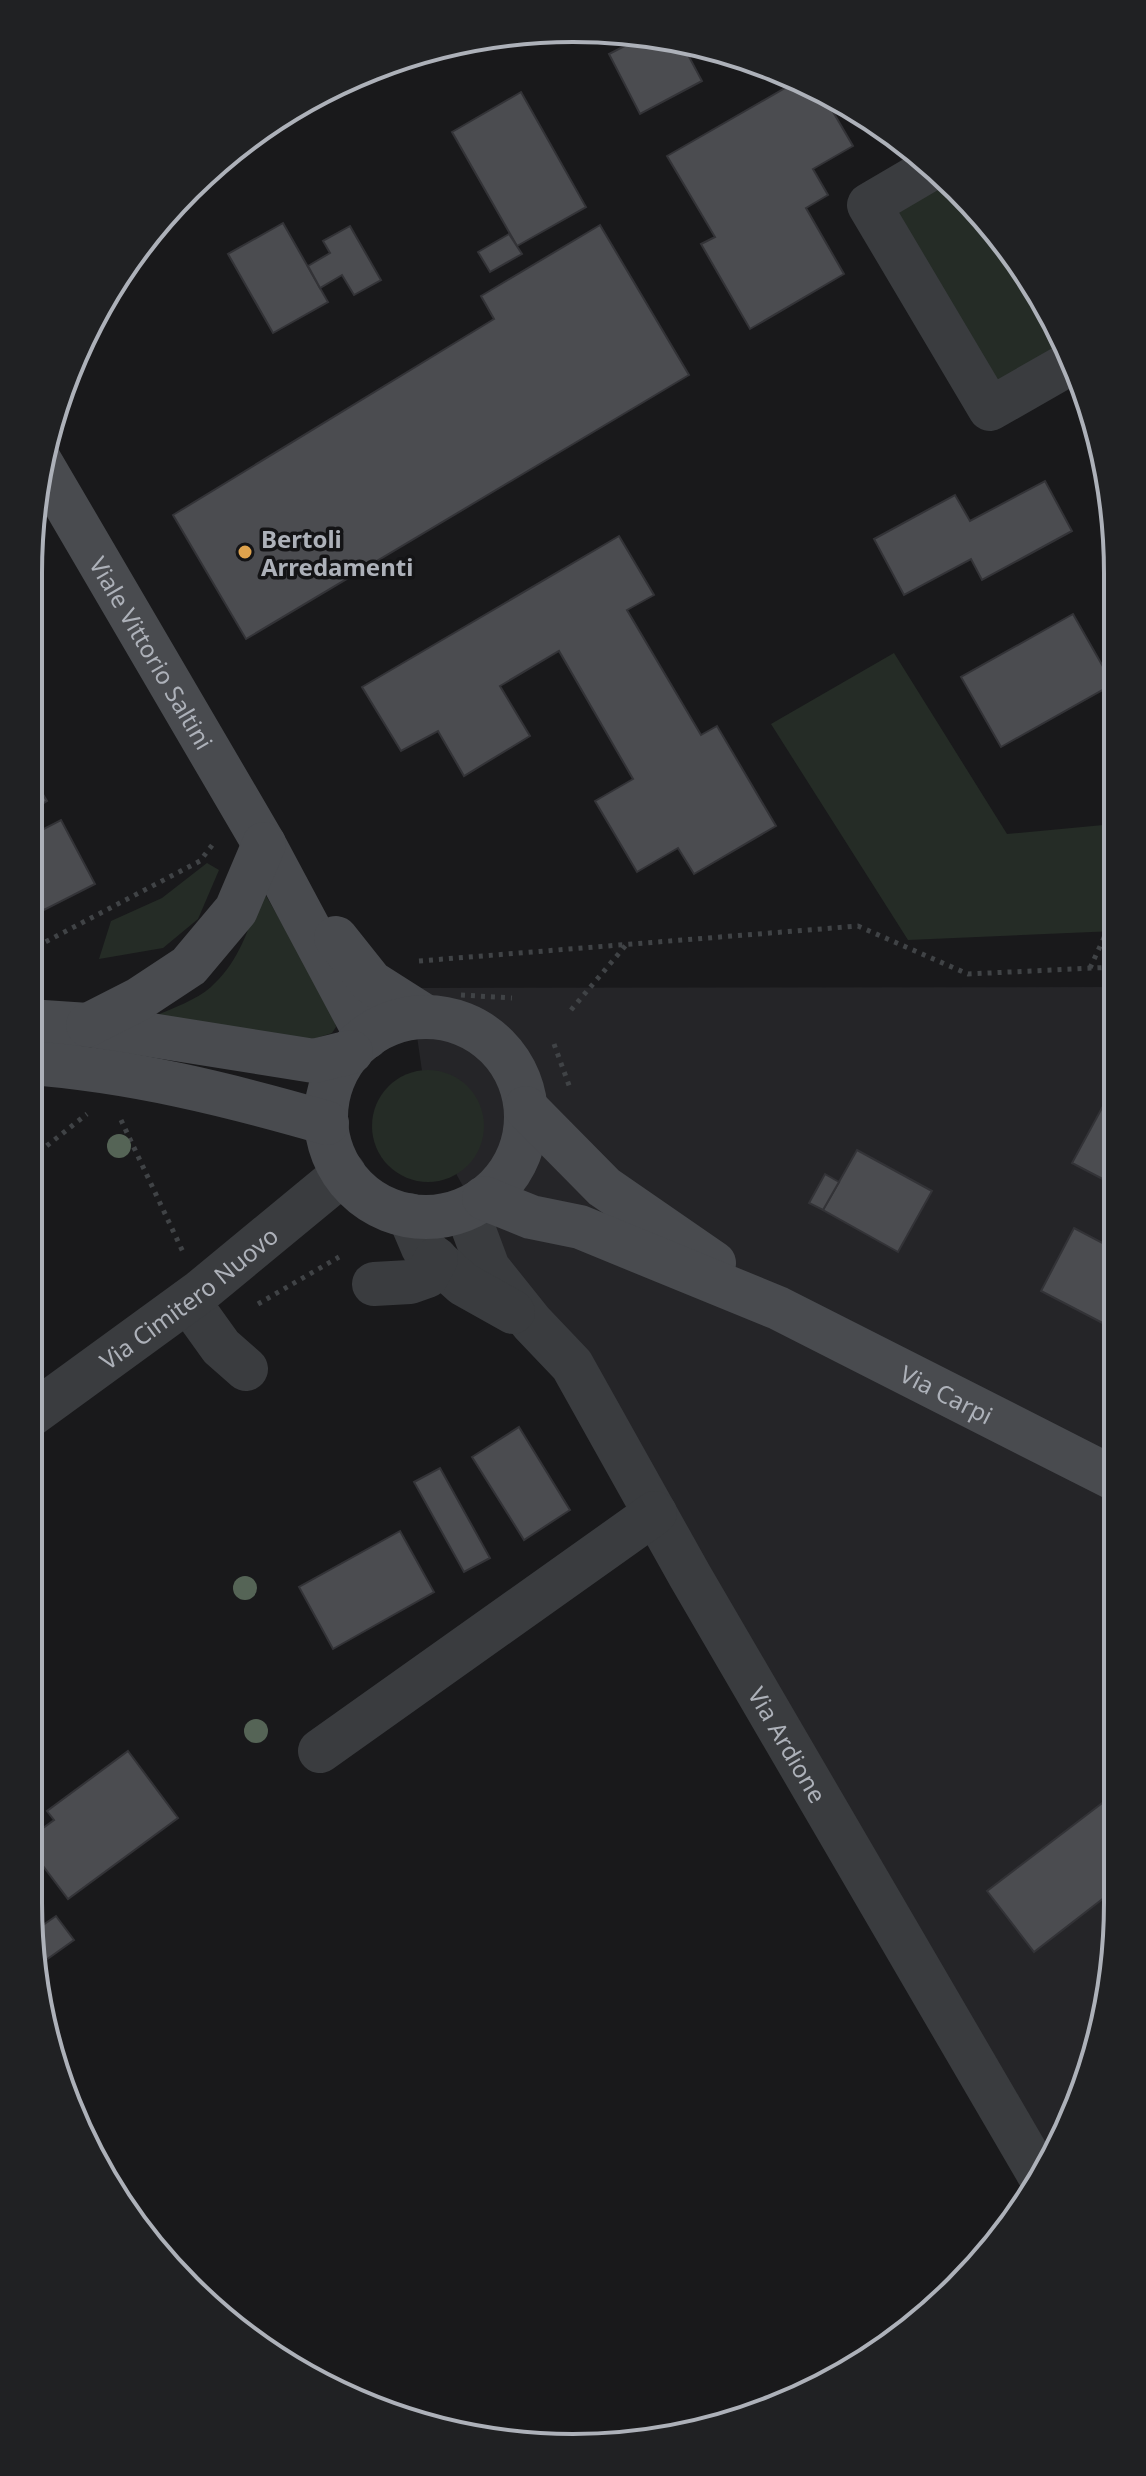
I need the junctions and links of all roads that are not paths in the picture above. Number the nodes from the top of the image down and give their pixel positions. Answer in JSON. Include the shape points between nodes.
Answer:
{"nodes":[{"id":1,"x":922,"y":174,"type":"edge"},
{"id":2,"x":1063,"y":367,"type":"edge"},
{"id":3,"x":51,"y":479,"type":"edge"},
{"id":4,"x":253,"y":826,"type":"junction"},
{"id":5,"x":426,"y":1017,"type":"junction"},
{"id":6,"x":42,"y":1022,"type":"edge"},
{"id":7,"x":88,"y":1025,"type":"junction"},
{"id":8,"x":359,"y":1044,"type":"junction"},
{"id":9,"x":42,"y":1064,"type":"edge"},
{"id":10,"x":526,"y":1108,"type":"junction"},
{"id":11,"x":327,"y":1123,"type":"junction"},
{"id":12,"x":344,"y":1173,"type":"junction"},
{"id":13,"x":475,"y":1203,"type":"junction"},
{"id":14,"x":409,"y":1215,"type":"junction"},
{"id":15,"x":436,"y":1259,"type":"junction"},
{"id":16,"x":359,"y":1269,"type":"road end"},
{"id":17,"x":194,"y":1296,"type":"junction"},
{"id":18,"x":778,"y":1308,"type":"junction"},
{"id":19,"x":532,"y":1323,"type":"junction"},
{"id":20,"x":246,"y":1369,"type":"dead end"},
{"id":21,"x":42,"y":1407,"type":"edge"},
{"id":22,"x":1104,"y":1473,"type":"edge"},
{"id":23,"x":655,"y":1513,"type":"junction"},
{"id":24,"x":320,"y":1751,"type":"dead end"},
{"id":25,"x":1034,"y":2166,"type":"edge"}],
"edges":[{"from":1,"to":2,"type":"street","via":[[869,205],[990,409]]},
{"from":3,"to":4,"type":"main road","name":"Viale Vittorio Saltini"},
{"from":4,"to":5,"type":"main road","name":"Viale Vittorio Saltini","via":[[371,982]]},
{"from":4,"to":7,"type":"main road","via":[[236,910],[189,966]]},
{"from":4,"to":8,"type":"main road","name":"Viale Vittorio Saltini"},
{"from":5,"to":8,"type":"main road","via":[[388,1025]]},
{"from":5,"to":10,"type":"main road","via":[[464,1025],[496,1046],[518,1076]]},
{"from":6,"to":7,"type":"main road"},
{"from":7,"to":8,"type":"main road","via":[[314,1061]]},
{"from":8,"to":11,"type":"main road","via":[[330,1091]]},
{"from":9,"to":11,"type":"main road","via":[[115,1072]]},
{"from":10,"to":13,"type":"main road","via":[[519,1155],[506,1178]]},
{"from":10,"to":18,"type":"main road","name":"Via Carpi","via":[[604,1187]]},
{"from":11,"to":12,"type":"main road"},
{"from":12,"to":14,"type":"main road","via":[[364,1195]]},
{"from":12,"to":17,"type":"street","name":"Via Cimitero Nuovo"},
{"from":13,"to":14,"type":"main road","via":[[438,1216]]},
{"from":13,"to":18,"type":"main road","name":"Via Carpi","via":[[580,1227]]},
{"from":13,"to":19,"type":"street","name":"Via Ardione","via":[[488,1268]]},
{"from":14,"to":15,"type":"street","name":"Via Ardione","via":[[423,1248]]},
{"from":15,"to":16,"type":"street","via":[[427,1276],[410,1282]]},
{"from":15,"to":19,"type":"street","name":"Via Ardione","via":[[463,1284]]},
{"from":17,"to":20,"type":"street","via":[[221,1347]]},
{"from":17,"to":21,"type":"street","name":"Via Cimitero Nuovo"},
{"from":18,"to":22,"type":"main road","name":"Via Carpi"},
{"from":19,"to":23,"type":"street","name":"Via Ardione","via":[[572,1365]]},
{"from":23,"to":24,"type":"street"},
{"from":23,"to":25,"type":"street","name":"Via Ardione"}]}
